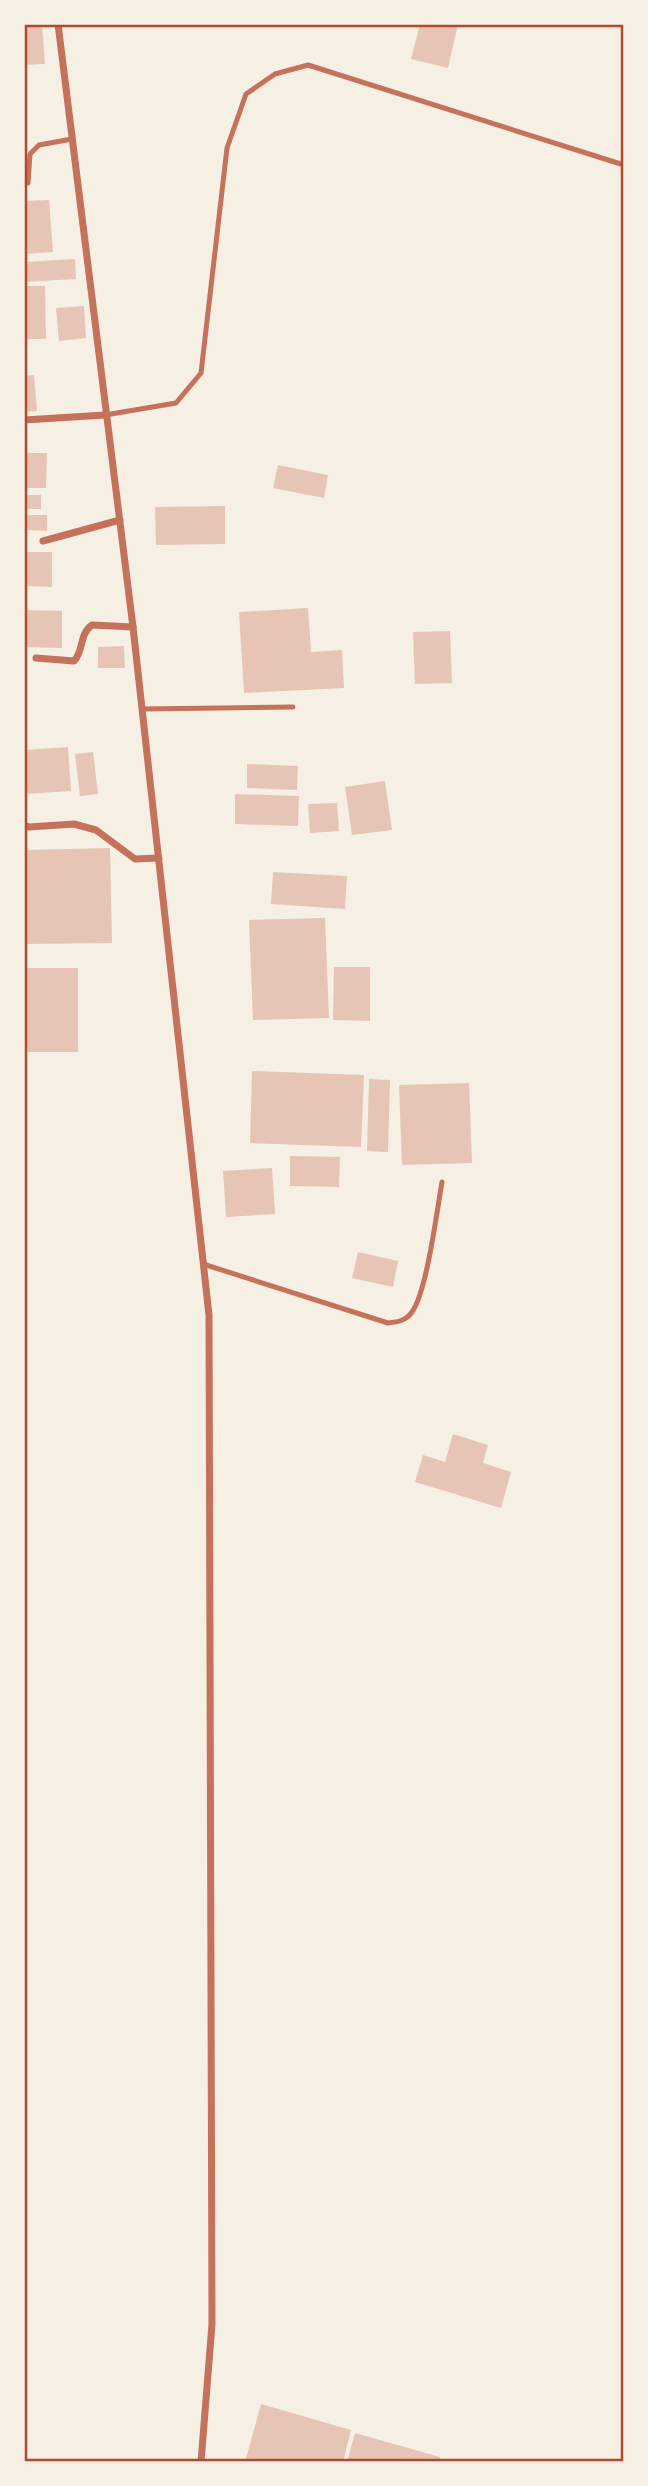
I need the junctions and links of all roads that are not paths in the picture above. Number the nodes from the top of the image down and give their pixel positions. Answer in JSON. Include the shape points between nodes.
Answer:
{"nodes":[{"id":1,"x":58,"y":24,"type":"edge"},
{"id":2,"x":72,"y":139,"type":"junction"},
{"id":3,"x":624,"y":165,"type":"edge"},
{"id":4,"x":28,"y":184,"type":"dead end"},
{"id":5,"x":106,"y":415,"type":"junction"},
{"id":6,"x":24,"y":420,"type":"edge"},
{"id":7,"x":120,"y":520,"type":"junction"},
{"id":8,"x":43,"y":541,"type":"dead end"},
{"id":9,"x":133,"y":627,"type":"junction"},
{"id":10,"x":36,"y":658,"type":"dead end"},
{"id":11,"x":293,"y":707,"type":"dead end"},
{"id":12,"x":142,"y":709,"type":"junction"},
{"id":13,"x":24,"y":825,"type":"edge"},
{"id":14,"x":159,"y":858,"type":"junction"},
{"id":15,"x":442,"y":1182,"type":"dead end"},
{"id":16,"x":203,"y":1264,"type":"junction"},
{"id":17,"x":201,"y":2462,"type":"edge"}],
"edges":[{"from":1,"to":2,"type":"street"},
{"from":2,"to":4,"type":"lane","via":[[38,145],[30,154]]},
{"from":2,"to":5,"type":"street"},
{"from":3,"to":5,"type":"lane","via":[[308,65],[275,74],[246,94],[227,148],[201,373],[176,403]]},
{"from":5,"to":6,"type":"street"},
{"from":5,"to":7,"type":"street"},
{"from":7,"to":8,"type":"street"},
{"from":7,"to":9,"type":"street"},
{"from":9,"to":10,"type":"street","via":[[92,625],[85,631],[74,661]]},
{"from":9,"to":12,"type":"street"},
{"from":11,"to":12,"type":"lane"},
{"from":12,"to":14,"type":"street"},
{"from":13,"to":14,"type":"street","via":[[74,824],[96,830],[135,859]]},
{"from":14,"to":16,"type":"street"},
{"from":15,"to":16,"type":"lane","via":[[423,1282],[412,1312],[400,1322],[388,1323]]},
{"from":16,"to":17,"type":"street","via":[[209,1329],[212,2324]]}]}
